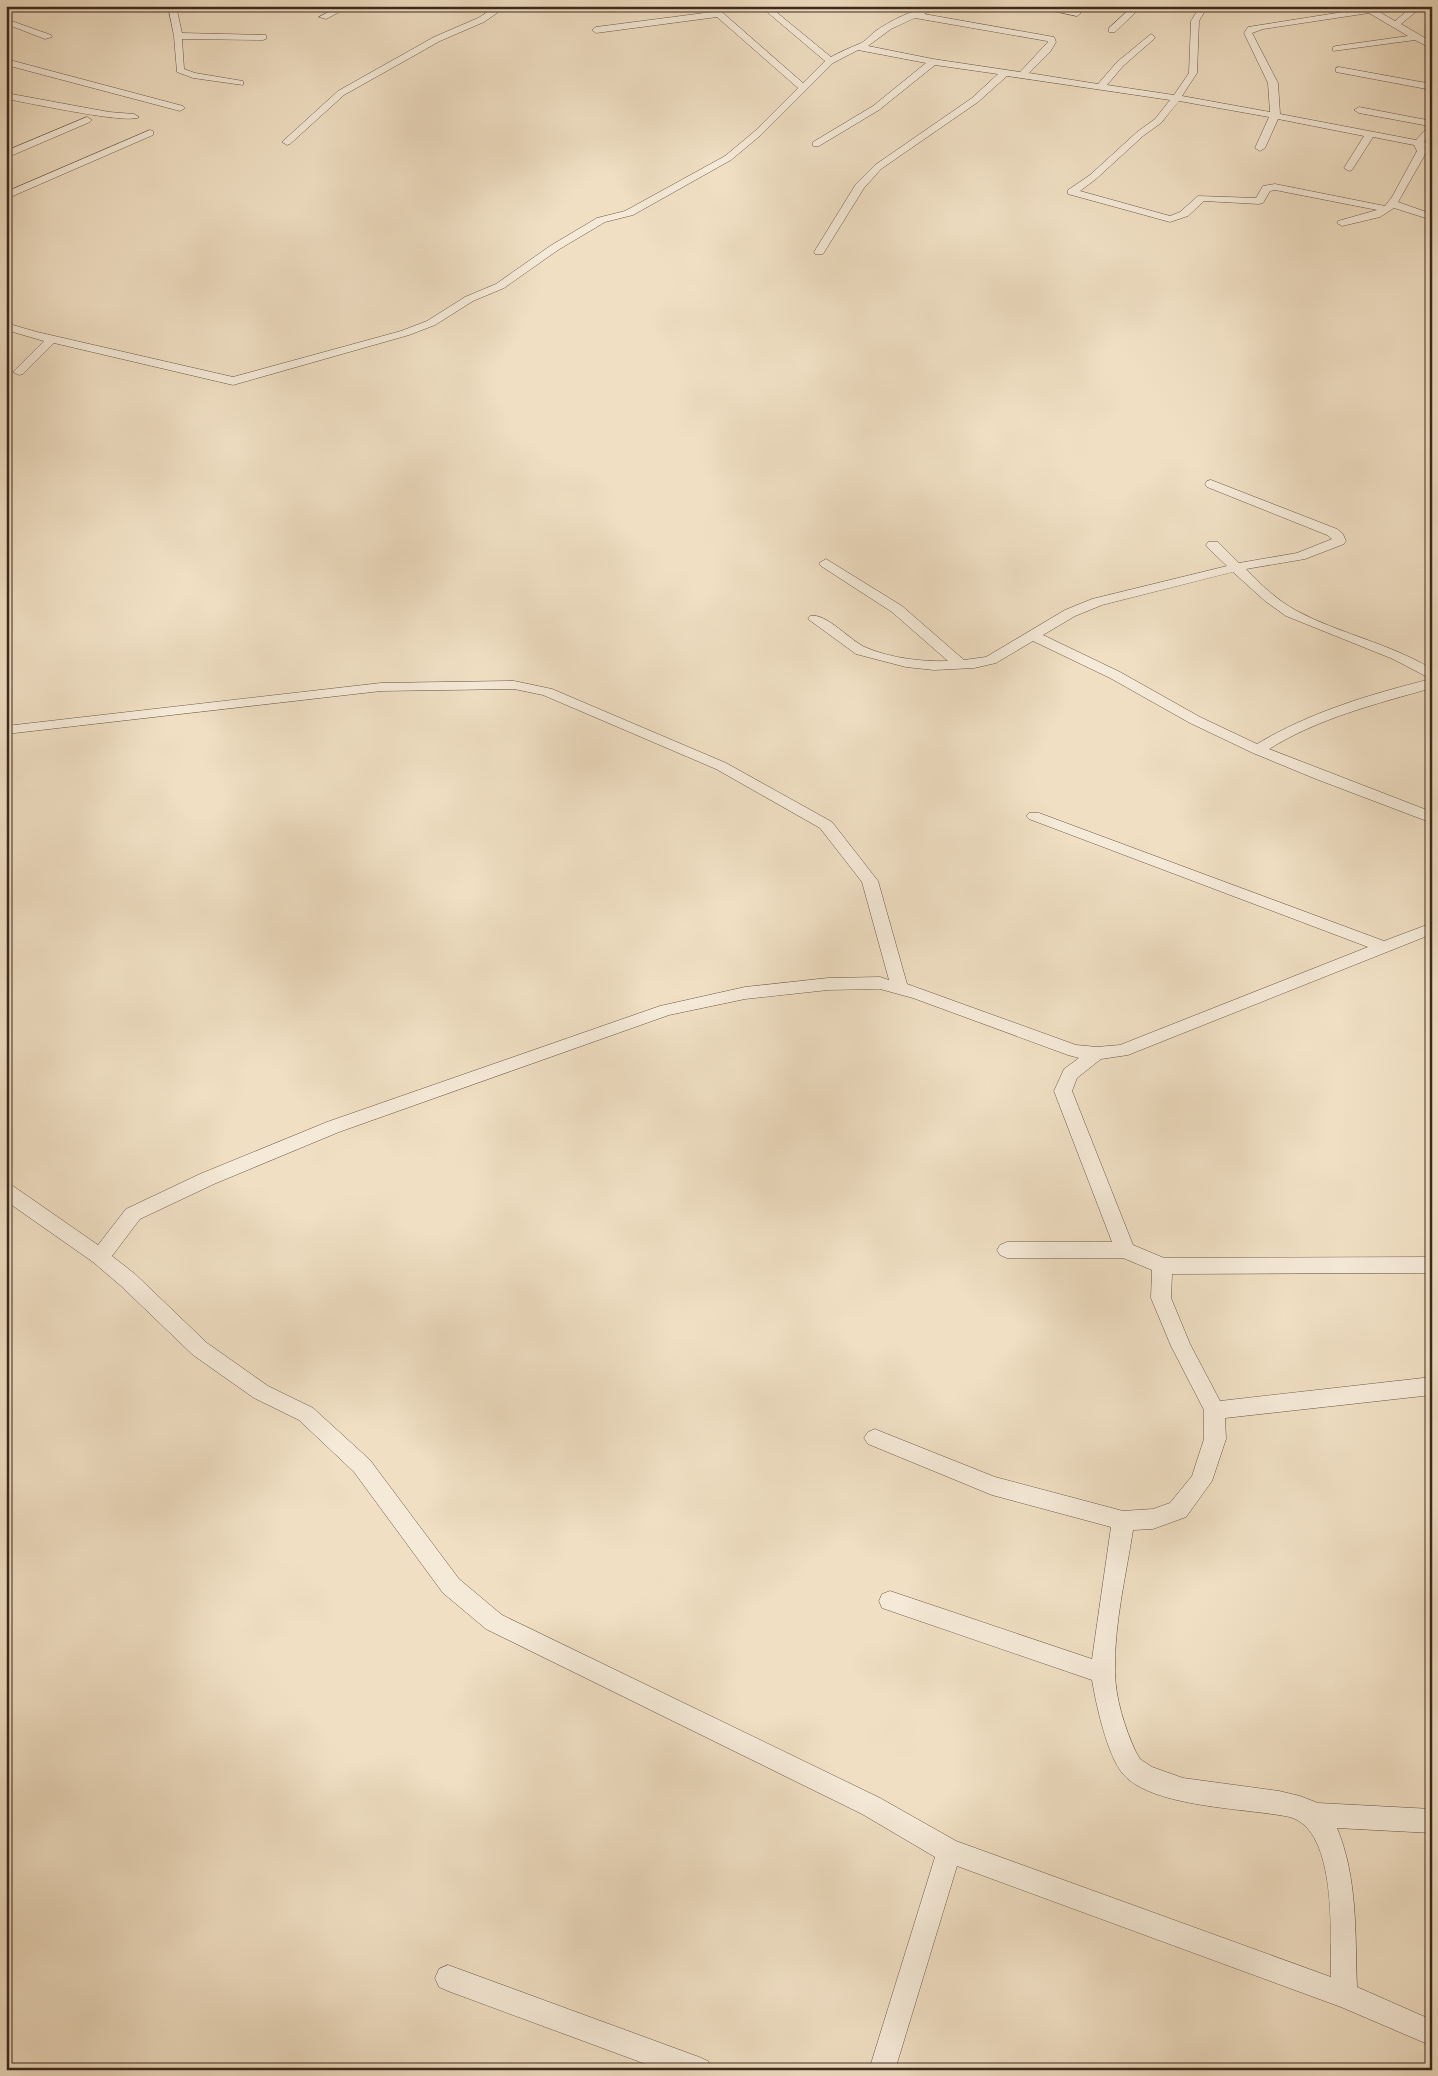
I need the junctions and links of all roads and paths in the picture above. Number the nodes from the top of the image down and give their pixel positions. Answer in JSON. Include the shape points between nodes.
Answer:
{"nodes":[{"id":1,"x":172,"y":6,"type":"edge"},
{"id":2,"x":347,"y":6,"type":"edge"},
{"id":3,"x":503,"y":6,"type":"edge"},
{"id":4,"x":710,"y":6,"type":"edge"},
{"id":5,"x":764,"y":6,"type":"edge"},
{"id":6,"x":938,"y":6,"type":"edge"},
{"id":7,"x":1034,"y":6,"type":"edge"},
{"id":8,"x":1138,"y":6,"type":"edge"},
{"id":9,"x":1204,"y":6,"type":"edge"},
{"id":10,"x":1419,"y":6,"type":"edge"},
{"id":11,"x":1366,"y":8,"type":"edge"},
{"id":12,"x":913,"y":11,"type":"edge"},
{"id":13,"x":1077,"y":13,"type":"dead end"},
{"id":14,"x":719,"y":14,"type":"junction"},
{"id":15,"x":324,"y":17,"type":"dead end"},
{"id":16,"x":6,"y":21,"type":"edge"},
{"id":17,"x":1396,"y":24,"type":"junction"},
{"id":18,"x":596,"y":30,"type":"dead end"},
{"id":19,"x":1112,"y":30,"type":"dead end"},
{"id":20,"x":178,"y":36,"type":"junction"},
{"id":21,"x":48,"y":37,"type":"dead end"},
{"id":22,"x":263,"y":37,"type":"dead end"},
{"id":23,"x":1151,"y":37,"type":"dead end"},
{"id":24,"x":1415,"y":37,"type":"junction"},
{"id":25,"x":1432,"y":46,"type":"edge"},
{"id":26,"x":862,"y":47,"type":"junction"},
{"id":27,"x":1336,"y":49,"type":"dead end"},
{"id":28,"x":6,"y":62,"type":"edge"},
{"id":29,"x":830,"y":62,"type":"junction"},
{"id":30,"x":933,"y":62,"type":"junction"},
{"id":31,"x":1339,"y":70,"type":"dead end"},
{"id":32,"x":1006,"y":72,"type":"junction"},
{"id":33,"x":1023,"y":74,"type":"junction"},
{"id":34,"x":240,"y":83,"type":"dead end"},
{"id":35,"x":1101,"y":86,"type":"junction"},
{"id":36,"x":1432,"y":87,"type":"edge"},
{"id":37,"x":804,"y":88,"type":"junction"},
{"id":38,"x":6,"y":96,"type":"edge"},
{"id":39,"x":1178,"y":97,"type":"junction"},
{"id":40,"x":180,"y":108,"type":"dead end"},
{"id":41,"x":1359,"y":110,"type":"dead end"},
{"id":42,"x":1274,"y":115,"type":"junction"},
{"id":43,"x":134,"y":116,"type":"dead end"},
{"id":44,"x":87,"y":120,"type":"dead end"},
{"id":45,"x":1432,"y":124,"type":"edge"},
{"id":46,"x":1432,"y":128,"type":"edge"},
{"id":47,"x":150,"y":134,"type":"dead end"},
{"id":48,"x":1370,"y":134,"type":"junction"},
{"id":49,"x":287,"y":142,"type":"dead end"},
{"id":50,"x":1418,"y":143,"type":"junction"},
{"id":51,"x":816,"y":144,"type":"dead end"},
{"id":52,"x":1432,"y":146,"type":"edge"},
{"id":53,"x":1260,"y":148,"type":"dead end"},
{"id":54,"x":6,"y":155,"type":"edge"},
{"id":55,"x":1349,"y":168,"type":"dead end"},
{"id":56,"x":6,"y":196,"type":"edge"},
{"id":57,"x":1390,"y":206,"type":"junction"},
{"id":58,"x":1432,"y":216,"type":"edge"},
{"id":59,"x":1342,"y":223,"type":"dead end"},
{"id":60,"x":819,"y":252,"type":"dead end"},
{"id":61,"x":6,"y":326,"type":"edge"},
{"id":62,"x":52,"y":339,"type":"junction"},
{"id":63,"x":19,"y":372,"type":"dead end"},
{"id":64,"x":1211,"y":484,"type":"dead end"},
{"id":65,"x":1214,"y":545,"type":"dead end"},
{"id":66,"x":826,"y":563,"type":"dead end"},
{"id":67,"x":1237,"y":566,"type":"junction"},
{"id":68,"x":815,"y":619,"type":"dead end"},
{"id":69,"x":1032,"y":635,"type":"junction"},
{"id":70,"x":961,"y":665,"type":"junction"},
{"id":71,"x":1432,"y":675,"type":"edge"},
{"id":72,"x":1432,"y":682,"type":"edge"},
{"id":73,"x":6,"y":730,"type":"edge"},
{"id":74,"x":1258,"y":750,"type":"junction"},
{"id":75,"x":1034,"y":816,"type":"dead end"},
{"id":76,"x":1432,"y":818,"type":"edge"},
{"id":77,"x":1432,"y":928,"type":"edge"},
{"id":78,"x":1384,"y":946,"type":"junction"},
{"id":79,"x":900,"y":988,"type":"junction"},
{"id":80,"x":1097,"y":1053,"type":"junction"},
{"id":81,"x":6,"y":1191,"type":"edge"},
{"id":82,"x":1007,"y":1250,"type":"dead end"},
{"id":83,"x":1125,"y":1250,"type":"junction"},
{"id":84,"x":100,"y":1257,"type":"junction"},
{"id":85,"x":1432,"y":1265,"type":"edge"},
{"id":86,"x":1162,"y":1266,"type":"junction"},
{"id":87,"x":1432,"y":1386,"type":"edge"},
{"id":88,"x":1214,"y":1410,"type":"junction"},
{"id":89,"x":875,"y":1438,"type":"dead end"},
{"id":90,"x":1123,"y":1521,"type":"junction"},
{"id":91,"x":890,"y":1601,"type":"dead end"},
{"id":92,"x":1102,"y":1673,"type":"junction"},
{"id":93,"x":1315,"y":1814,"type":"junction"},
{"id":94,"x":1432,"y":1821,"type":"edge"},
{"id":95,"x":949,"y":1851,"type":"junction"},
{"id":96,"x":448,"y":1978,"type":"dead end"},
{"id":97,"x":1344,"y":1995,"type":"junction"},
{"id":98,"x":1432,"y":2033,"type":"edge"},
{"id":99,"x":699,"y":2070,"type":"edge"},
{"id":100,"x":882,"y":2070,"type":"edge"}],
"edges":[{"from":1,"to":20,"type":"street"},
{"from":2,"to":15,"type":"street"},
{"from":3,"to":49,"type":"street","via":[[341,93]]},
{"from":4,"to":14,"type":"street"},
{"from":5,"to":29,"type":"street"},
{"from":6,"to":12,"type":"street"},
{"from":7,"to":13,"type":"street"},
{"from":8,"to":19,"type":"street"},
{"from":9,"to":39,"type":"street","via":[[1195,22],[1192,73]]},
{"from":10,"to":17,"type":"street"},
{"from":11,"to":17,"type":"street"},
{"from":11,"to":42,"type":"street","via":[[1248,32],[1273,83]]},
{"from":12,"to":26,"type":"street","via":[[868,39]]},
{"from":12,"to":33,"type":"street","via":[[1051,39],[1048,50]]},
{"from":14,"to":18,"type":"street"},
{"from":14,"to":37,"type":"street"},
{"from":16,"to":21,"type":"street"},
{"from":17,"to":24,"type":"street"},
{"from":20,"to":22,"type":"street"},
{"from":20,"to":34,"type":"street","via":[[180,70]]},
{"from":23,"to":35,"type":"street"},
{"from":24,"to":25,"type":"street"},
{"from":24,"to":27,"type":"street"},
{"from":26,"to":29,"type":"street","via":[[856,47]]},
{"from":26,"to":30,"type":"street"},
{"from":28,"to":40,"type":"street"},
{"from":29,"to":37,"type":"street"},
{"from":30,"to":32,"type":"street"},
{"from":30,"to":51,"type":"street","via":[[876,108]]},
{"from":31,"to":36,"type":"street"},
{"from":32,"to":33,"type":"street"},
{"from":32,"to":60,"type":"street","via":[[975,100],[878,167],[860,186]]},
{"from":33,"to":35,"type":"street"},
{"from":35,"to":39,"type":"street"},
{"from":37,"to":62,"type":"street","via":[[728,158],[628,213],[600,220],[500,286],[469,299],[431,323],[405,333],[233,381]]},
{"from":38,"to":43,"type":"street","via":[[109,115]]},
{"from":39,"to":42,"type":"street"},
{"from":39,"to":57,"type":"street","via":[[1158,121],[1072,192],[1170,219],[1184,214],[1202,198],[1259,201],[1267,188],[1276,187]]},
{"from":41,"to":45,"type":"street"},
{"from":42,"to":48,"type":"street"},
{"from":42,"to":53,"type":"street"},
{"from":44,"to":54,"type":"street"},
{"from":46,"to":50,"type":"street"},
{"from":47,"to":56,"type":"street"},
{"from":48,"to":50,"type":"street"},
{"from":48,"to":55,"type":"street"},
{"from":50,"to":52,"type":"street"},
{"from":50,"to":57,"type":"street","via":[[1422,151]]},
{"from":57,"to":58,"type":"street"},
{"from":57,"to":59,"type":"street","via":[[1375,214]]},
{"from":61,"to":62,"type":"street"},
{"from":62,"to":63,"type":"street"},
{"from":64,"to":67,"type":"street","via":[[1338,536],[1339,541],[1300,556]]},
{"from":65,"to":67,"type":"street"},
{"from":66,"to":70,"type":"street","via":[[897,609]]},
{"from":67,"to":69,"type":"street","via":[[1097,602]]},
{"from":67,"to":71,"type":"street","via":[[1251,584],[1290,613]]},
{"from":68,"to":70,"type":"street","via":[[861,651],[906,663]]},
{"from":69,"to":70,"type":"street","via":[[991,660]]},
{"from":69,"to":74,"type":"street","via":[[1115,674],[1195,720]]},
{"from":72,"to":74,"type":"street","via":[[1303,724]]},
{"from":73,"to":79,"type":"street","via":[[381,687],[514,685],[547,692],[720,766],[826,825],[870,881]]},
{"from":74,"to":76,"type":"street"},
{"from":75,"to":78,"type":"street"},
{"from":77,"to":78,"type":"street"},
{"from":78,"to":80,"type":"street","via":[[1122,1051]]},
{"from":79,"to":80,"type":"street","via":[[1074,1052]]},
{"from":79,"to":84,"type":"street","via":[[880,983],[828,984],[745,993],[666,1010],[605,1030],[333,1127],[207,1179],[133,1214]]},
{"from":80,"to":83,"type":"street","via":[[1070,1074],[1063,1091]]},
{"from":81,"to":84,"type":"street"},
{"from":82,"to":83,"type":"street"},
{"from":83,"to":86,"type":"street"},
{"from":84,"to":95,"type":"street","via":[[200,1349],[261,1392],[306,1414],[362,1466],[451,1586],[494,1622],[871,1806]]},
{"from":85,"to":86,"type":"street"},
{"from":86,"to":88,"type":"street","via":[[1161,1298]]},
{"from":87,"to":88,"type":"street"},
{"from":88,"to":90,"type":"street","via":[[1215,1439],[1204,1472],[1178,1510],[1153,1519]]},
{"from":89,"to":90,"type":"street","via":[[992,1486]]},
{"from":90,"to":92,"type":"street"},
{"from":91,"to":92,"type":"street"},
{"from":92,"to":93,"type":"street","via":[[1117,1738],[1130,1765],[1148,1778],[1181,1791],[1292,1805]]},
{"from":93,"to":94,"type":"street"},
{"from":93,"to":97,"type":"street","via":[[1327,1833],[1340,1878]]},
{"from":95,"to":97,"type":"street"},
{"from":95,"to":100,"type":"street"},
{"from":96,"to":99,"type":"street"},
{"from":97,"to":98,"type":"street"}]}
